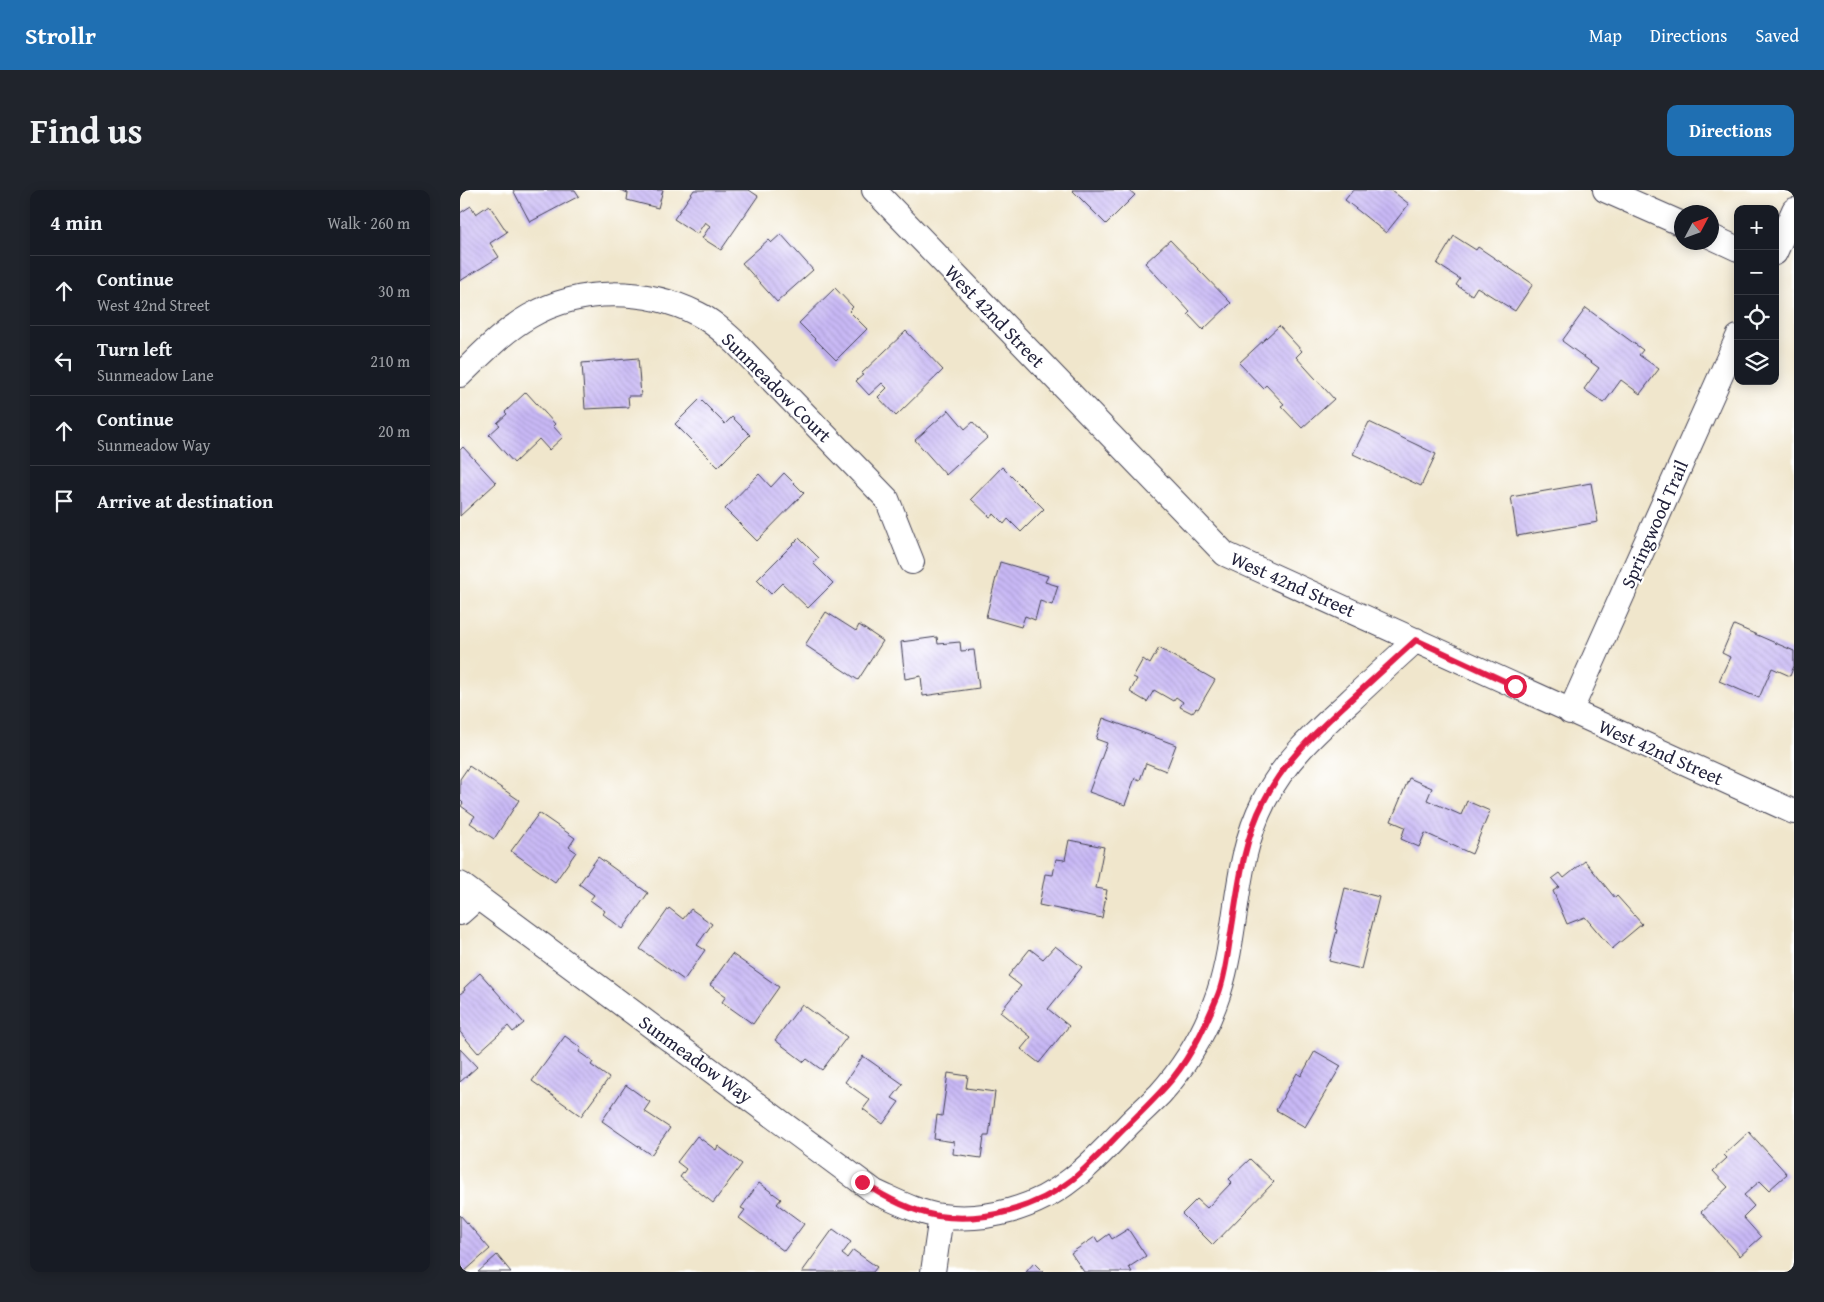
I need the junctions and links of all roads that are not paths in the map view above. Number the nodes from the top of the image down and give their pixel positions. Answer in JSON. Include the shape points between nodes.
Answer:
{"nodes":[{"id":1,"x":874,"y":190,"type":"edge"},
{"id":2,"x":1605,"y":190,"type":"edge"},
{"id":3,"x":1794,"y":210,"type":"edge"},
{"id":4,"x":1674,"y":220,"type":"edge"},
{"id":5,"x":1719,"y":240,"type":"edge"},
{"id":6,"x":1734,"y":247,"type":"edge"},
{"id":7,"x":1776,"y":250,"type":"edge"},
{"id":8,"x":1737,"y":340,"type":"edge"},
{"id":9,"x":460,"y":375,"type":"edge"},
{"id":10,"x":912,"y":562,"type":"dead end"},
{"id":11,"x":1416,"y":640,"type":"junction"},
{"id":12,"x":1570,"y":712,"type":"junction"},
{"id":13,"x":1794,"y":812,"type":"edge"},
{"id":14,"x":469,"y":890,"type":"edge"},
{"id":15,"x":460,"y":912,"type":"edge"},
{"id":16,"x":942,"y":1216,"type":"junction"},
{"id":17,"x":933,"y":1272,"type":"edge"}],
"edges":[{"from":1,"to":11,"type":"street","name":"West 42nd Street","via":[[1225,554]]},
{"from":2,"to":4,"type":"street"},
{"from":3,"to":7,"type":"street"},
{"from":5,"to":6,"type":"street"},
{"from":8,"to":12,"type":"street","name":"Springwood Trail"},
{"from":9,"to":10,"type":"street","name":"Sunmeadow Court","via":[[507,331],[531,315],[573,299],[611,294],[646,296],[699,314],[735,342],[887,499]]},
{"from":11,"to":12,"type":"street","name":"West 42nd Street"},
{"from":11,"to":16,"type":"street","name":"Sunmeadow Way","via":[[1298,749],[1267,794],[1243,858],[1227,960],[1218,993],[1200,1036],[1170,1081],[1082,1171],[1054,1192],[999,1214]]},
{"from":12,"to":13,"type":"street","name":"West 42nd Street"},
{"from":14,"to":15,"type":"street"},
{"from":14,"to":16,"type":"street","name":"Sunmeadow Way","via":[[875,1192],[916,1210]]},
{"from":16,"to":17,"type":"street"}]}
